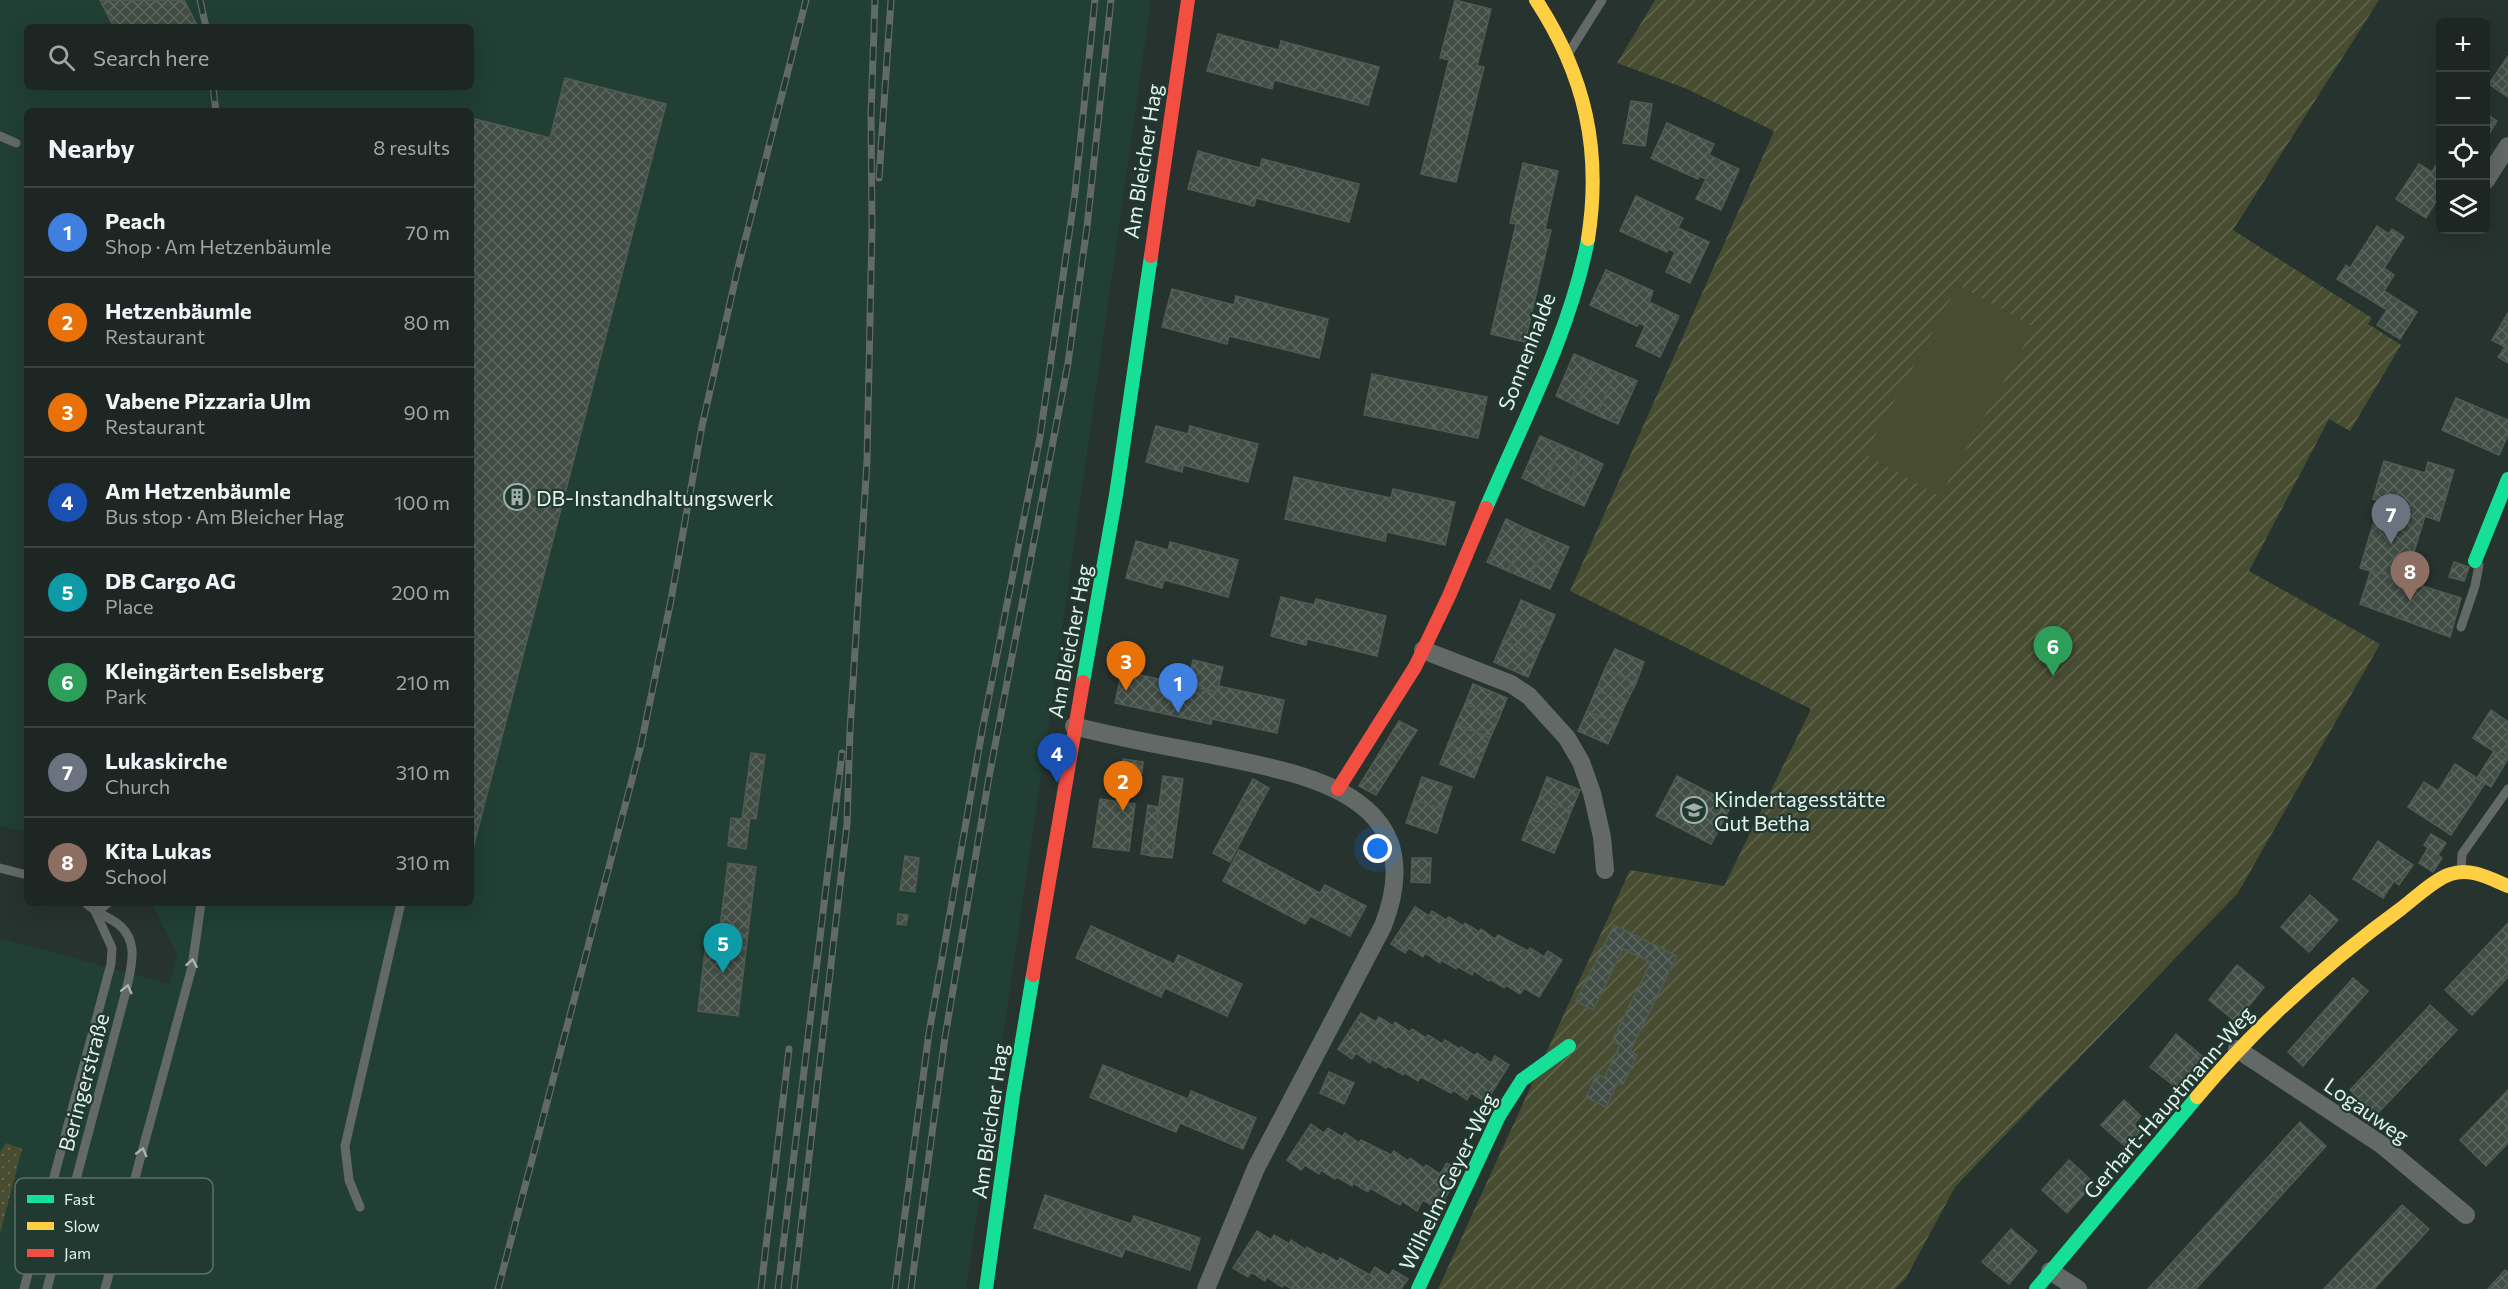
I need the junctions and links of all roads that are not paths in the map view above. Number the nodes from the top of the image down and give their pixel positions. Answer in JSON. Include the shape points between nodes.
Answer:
{"nodes":[{"id":1,"x":1188,"y":0,"type":"edge"},
{"id":2,"x":1536,"y":0,"type":"edge"},
{"id":3,"x":1602,"y":0,"type":"edge"},
{"id":4,"x":1568,"y":53,"type":"junction"},
{"id":5,"x":0,"y":136,"type":"edge"},
{"id":6,"x":16,"y":143,"type":"dead end"},
{"id":7,"x":2508,"y":146,"type":"edge"},
{"id":8,"x":2490,"y":174,"type":"edge"},
{"id":9,"x":2508,"y":479,"type":"edge"},
{"id":10,"x":2475,"y":561,"type":"joint"},
{"id":11,"x":2461,"y":627,"type":"dead end"},
{"id":12,"x":1423,"y":650,"type":"junction"},
{"id":13,"x":1074,"y":726,"type":"junction"},
{"id":14,"x":1338,"y":789,"type":"junction"},
{"id":15,"x":2508,"y":789,"type":"edge"},
{"id":16,"x":0,"y":868,"type":"edge"},
{"id":17,"x":1605,"y":870,"type":"dead end"},
{"id":18,"x":2461,"y":871,"type":"junction"},
{"id":19,"x":24,"y":874,"type":"edge"},
{"id":20,"x":2508,"y":886,"type":"edge"},
{"id":21,"x":89,"y":906,"type":"edge"},
{"id":22,"x":104,"y":906,"type":"edge"},
{"id":23,"x":201,"y":906,"type":"edge"},
{"id":24,"x":400,"y":906,"type":"edge"},
{"id":25,"x":96,"y":913,"type":"junction"},
{"id":26,"x":1569,"y":1046,"type":"dead end"},
{"id":27,"x":2237,"y":1049,"type":"junction"},
{"id":28,"x":54,"y":1178,"type":"edge"},
{"id":29,"x":76,"y":1178,"type":"edge"},
{"id":30,"x":135,"y":1178,"type":"edge"},
{"id":31,"x":360,"y":1207,"type":"dead end"},
{"id":32,"x":2466,"y":1215,"type":"dead end"},
{"id":33,"x":2050,"y":1271,"type":"junction"},
{"id":34,"x":28,"y":1274,"type":"edge"},
{"id":35,"x":51,"y":1274,"type":"edge"},
{"id":36,"x":109,"y":1274,"type":"edge"},
{"id":37,"x":24,"y":1289,"type":"edge"},
{"id":38,"x":47,"y":1289,"type":"edge"},
{"id":39,"x":105,"y":1289,"type":"edge"},
{"id":40,"x":986,"y":1289,"type":"edge"},
{"id":41,"x":1206,"y":1289,"type":"edge"},
{"id":42,"x":1418,"y":1289,"type":"edge"},
{"id":43,"x":2036,"y":1289,"type":"edge"},
{"id":44,"x":2078,"y":1289,"type":"edge"}],
"edges":[{"from":1,"to":13,"type":"street","name":"Am Bleicher Hag","via":[[1114,507]]},
{"from":2,"to":4,"type":"street","name":"Sonnenhalde"},
{"from":3,"to":4,"type":"lane"},
{"from":4,"to":12,"type":"street","name":"Sonnenhalde","via":[[1586,107],[1593,158],[1592,213],[1585,255],[1538,386]]},
{"from":5,"to":6,"type":"lane"},
{"from":7,"to":8,"type":"street"},
{"from":9,"to":10,"type":"street"},
{"from":10,"to":11,"type":"lane","via":[[2479,565],[2475,586]]},
{"from":12,"to":14,"type":"street","name":"Sonnenhalde"},
{"from":12,"to":17,"type":"street","via":[[1511,684],[1529,696],[1567,738],[1592,793]]},
{"from":13,"to":14,"type":"street","via":[[1241,760],[1317,779]]},
{"from":13,"to":40,"type":"street","name":"Am Bleicher Hag","via":[[1011,1104]]},
{"from":14,"to":41,"type":"street","via":[[1374,816],[1389,841],[1396,881],[1392,903],[1372,949],[1256,1168]]},
{"from":15,"to":18,"type":"lane","via":[[2462,854]]},
{"from":16,"to":19,"type":"lane"},
{"from":18,"to":20,"type":"street"},
{"from":18,"to":27,"type":"street","name":"Gerhart-Hauptmann-Weg","via":[[2449,874],[2358,940]]},
{"from":21,"to":25,"type":"lane","name":"Beringerstraße"},
{"from":22,"to":25,"type":"lane"},
{"from":30,"to":23,"type":"lane","one_way":true,"via":[[192,967]]},
{"from":24,"to":31,"type":"lane","via":[[345,1146],[349,1180]]},
{"from":25,"to":28,"type":"lane","name":"Beringerstraße","via":[[112,948],[111,964]]},
{"from":29,"to":25,"type":"lane","name":"Beringerstraße","one_way":true,"via":[[134,952],[119,925]]},
{"from":26,"to":42,"type":"street","name":"Wilhelm-Geyer-Weg","via":[[1522,1080],[1499,1116]]},
{"from":27,"to":32,"type":"street","name":"Logauweg","via":[[2382,1145]]},
{"from":27,"to":33,"type":"street","name":"Gerhart-Hauptmann-Weg"},
{"from":33,"to":43,"type":"street","name":"Gerhart-Hauptmann-Weg"},
{"from":33,"to":44,"type":"street"},
{"from":34,"to":37,"type":"lane","name":"Beringerstraße"},
{"from":38,"to":35,"type":"lane","name":"Beringerstraße","one_way":true},
{"from":39,"to":36,"type":"lane","one_way":true}]}
